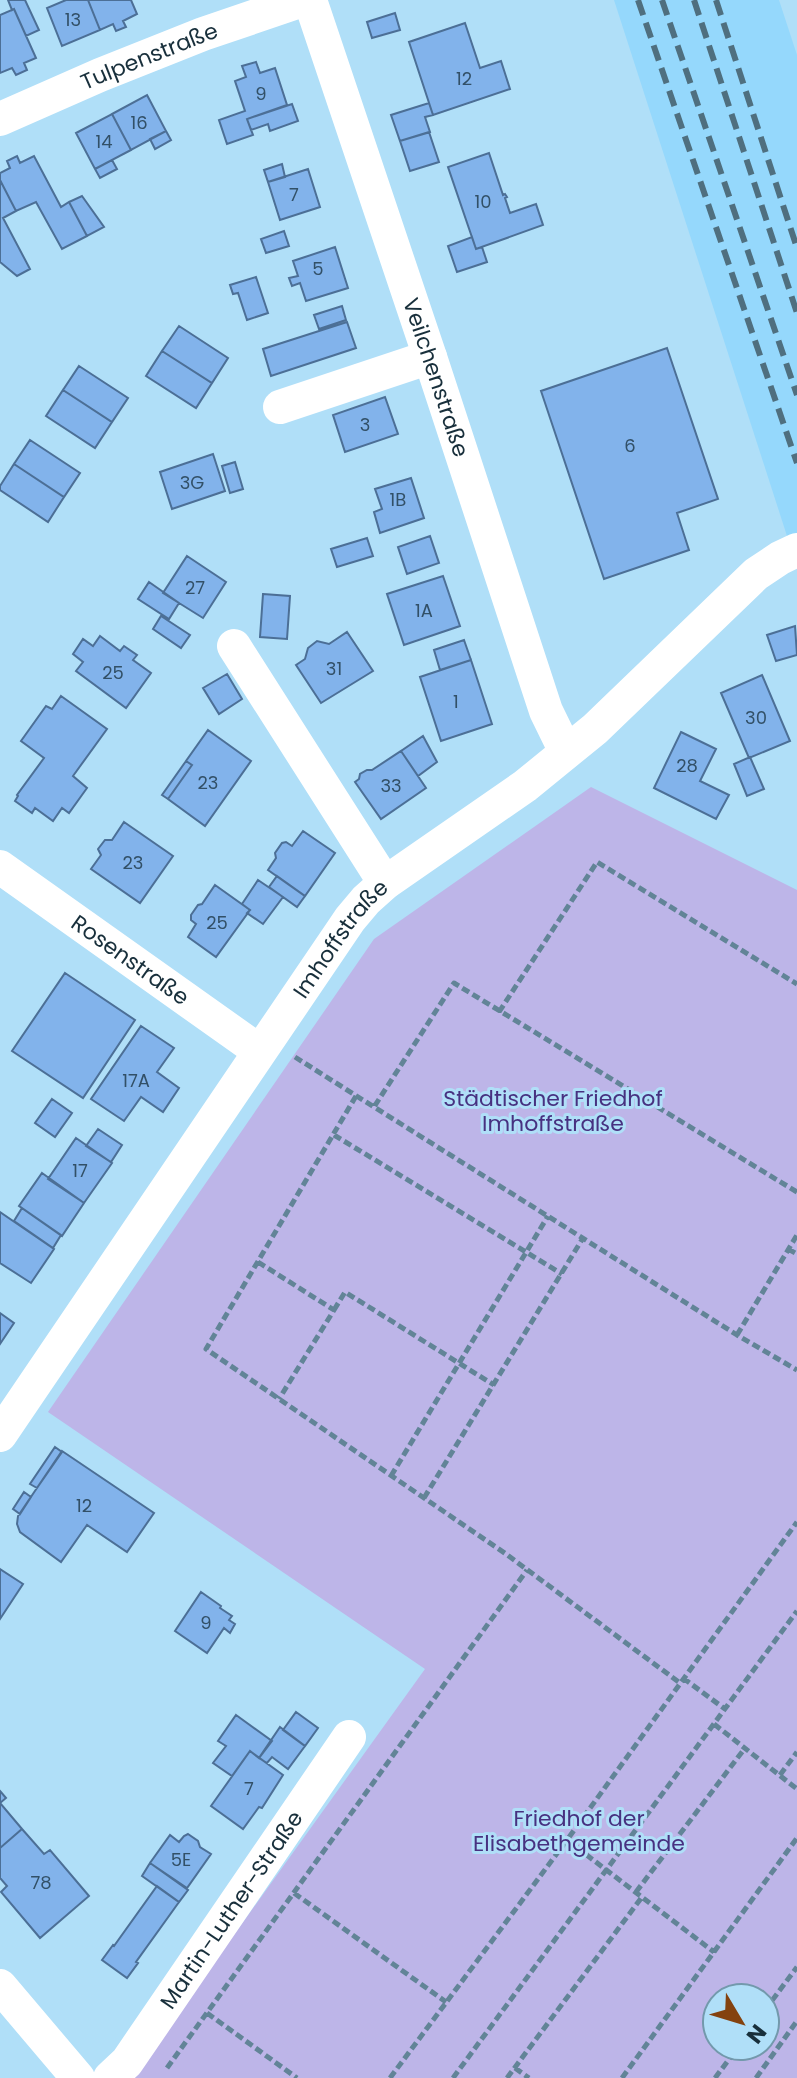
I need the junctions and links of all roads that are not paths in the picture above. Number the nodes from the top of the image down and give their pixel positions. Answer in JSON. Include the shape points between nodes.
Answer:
{"nodes":[{"id":1,"x":303,"y":0,"type":"edge"},
{"id":2,"x":310,"y":0,"type":"edge"},
{"id":3,"x":0,"y":119,"type":"edge"},
{"id":4,"x":430,"y":357,"type":"junction"},
{"id":5,"x":280,"y":407,"type":"dead end"},
{"id":6,"x":797,"y":550,"type":"edge"},
{"id":7,"x":234,"y":646,"type":"dead end"},
{"id":8,"x":566,"y":752,"type":"junction"},
{"id":9,"x":0,"y":867,"type":"edge"},
{"id":10,"x":385,"y":883,"type":"junction"},
{"id":11,"x":263,"y":1045,"type":"junction"},
{"id":12,"x":0,"y":1435,"type":"edge"},
{"id":13,"x":349,"y":1737,"type":"dead end"},
{"id":14,"x":0,"y":1986,"type":"edge"},
{"id":15,"x":78,"y":2078,"type":"edge"},
{"id":16,"x":110,"y":2078,"type":"edge"}],
"edges":[{"from":1,"to":3,"type":"street","name":"Tulpenstraße","via":[[203,34]]},
{"from":2,"to":4,"type":"street","name":"Veilchenstraße"},
{"from":4,"to":5,"type":"street"},
{"from":4,"to":8,"type":"street","name":"Veilchenstraße","via":[[546,711]]},
{"from":6,"to":8,"type":"street","name":"Imhoffstraße","via":[[756,574]]},
{"from":7,"to":10,"type":"street"},
{"from":8,"to":10,"type":"street","name":"Imhoffstraße"},
{"from":9,"to":11,"type":"street","name":"Rosenstraße"},
{"from":10,"to":11,"type":"street","name":"Imhoffstraße","via":[[350,919]]},
{"from":11,"to":12,"type":"street","name":"Imhoffstraße"},
{"from":13,"to":16,"type":"street","name":"Martin-Luther-Straße","via":[[127,2062]]},
{"from":14,"to":15,"type":"street"}]}
